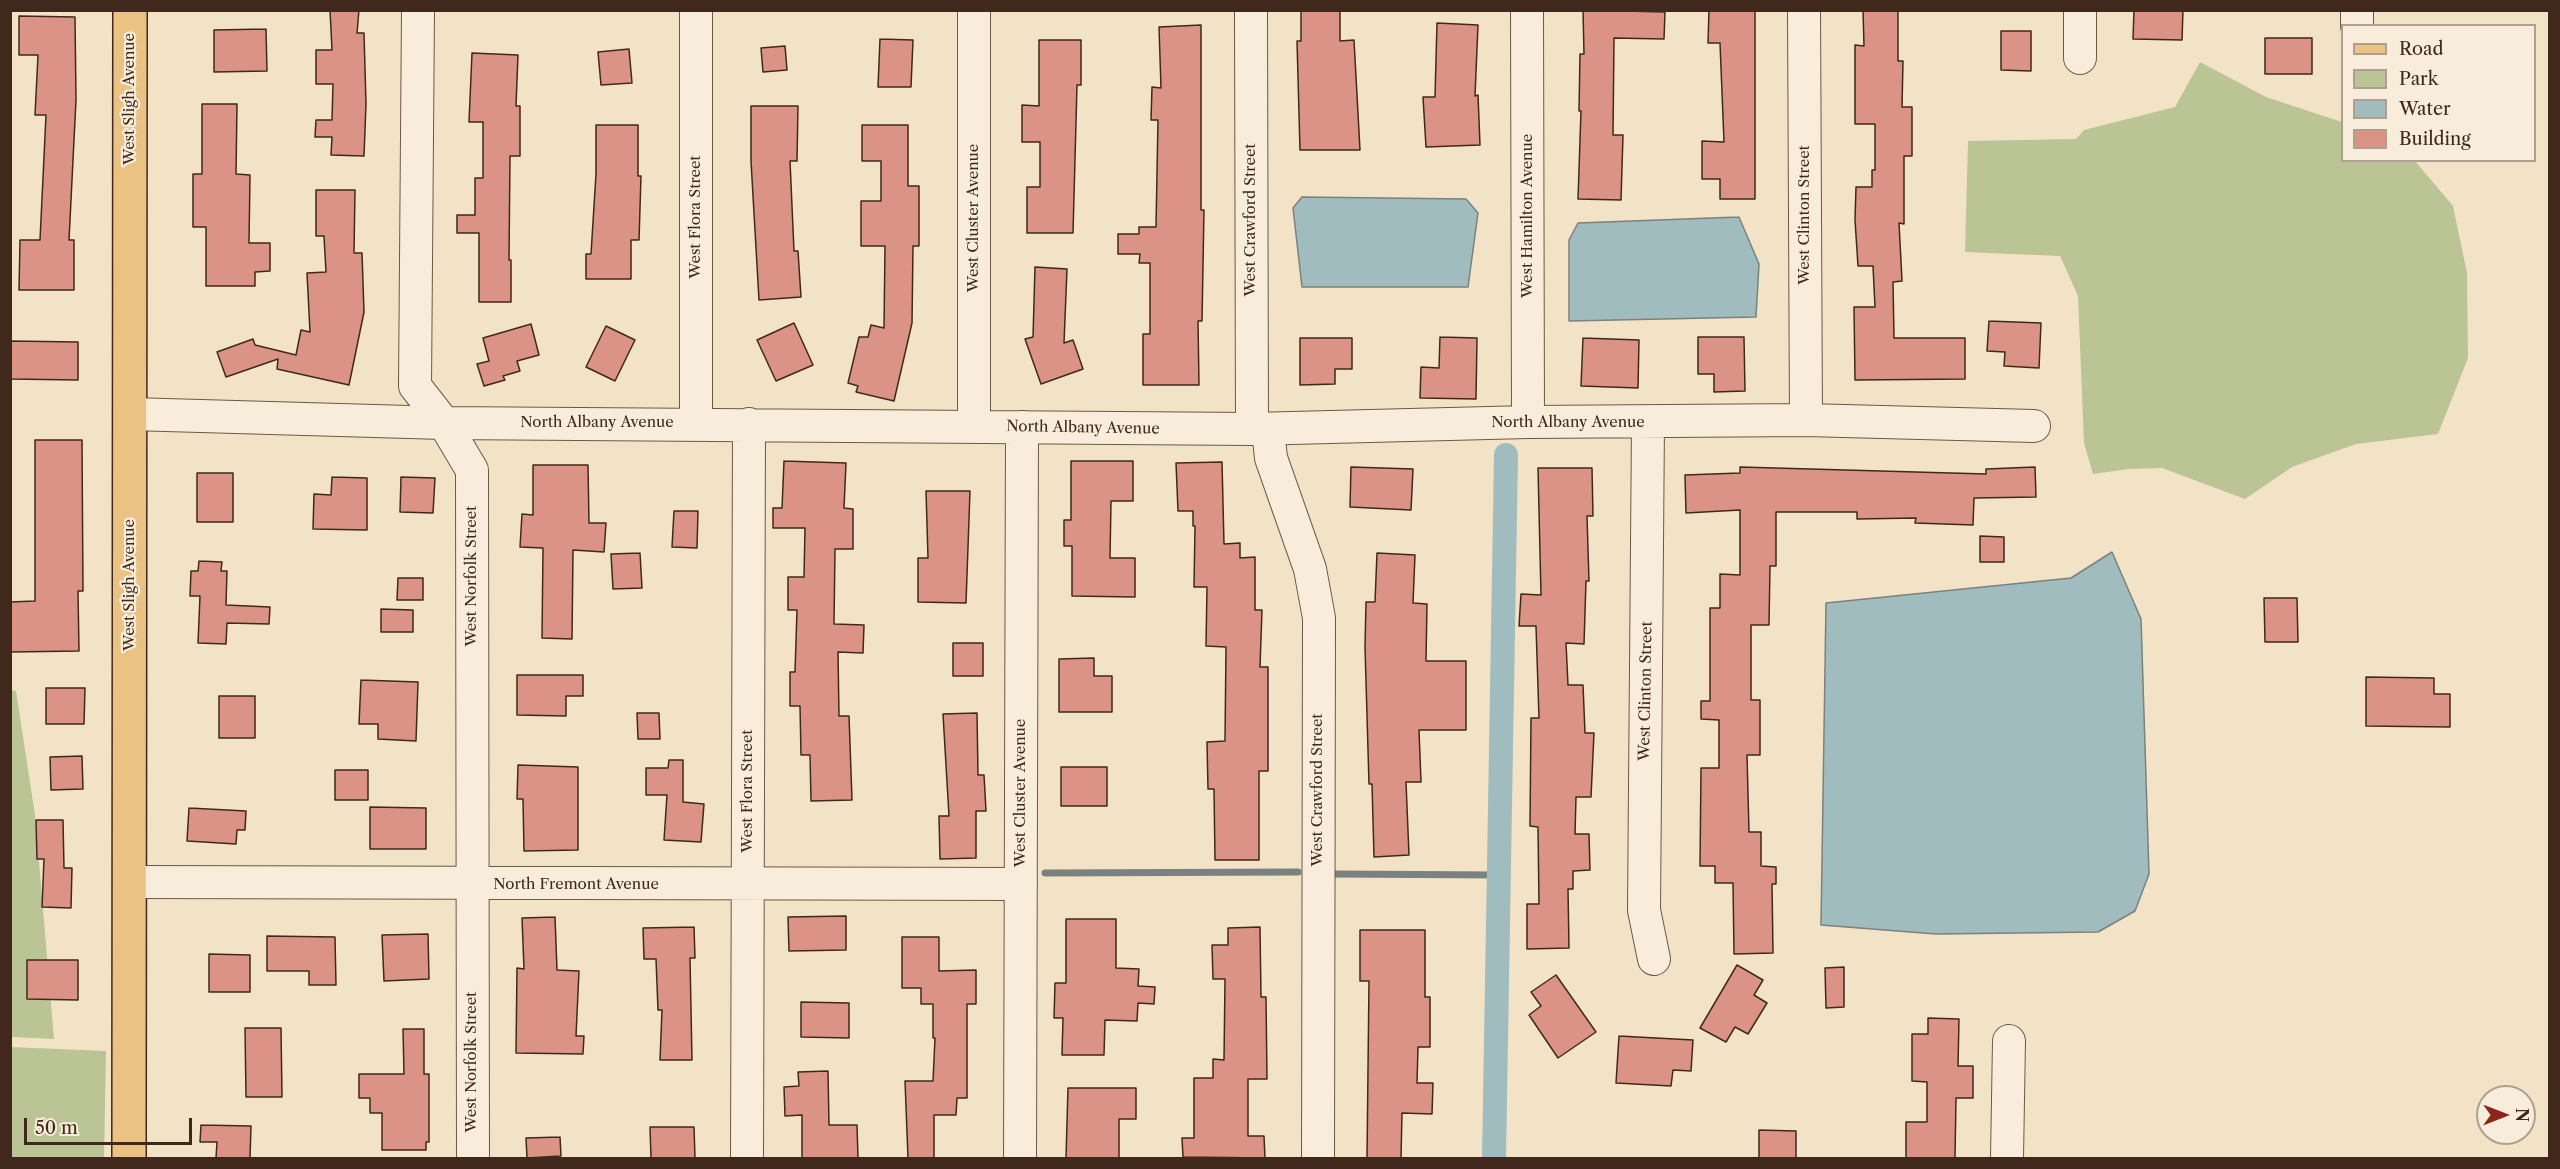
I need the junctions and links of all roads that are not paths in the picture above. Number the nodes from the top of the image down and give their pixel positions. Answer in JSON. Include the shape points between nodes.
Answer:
{"nodes":[{"id":1,"x":130,"y":10,"type":"edge"},
{"id":2,"x":418,"y":10,"type":"edge"},
{"id":3,"x":696,"y":10,"type":"edge"},
{"id":4,"x":974,"y":10,"type":"edge"},
{"id":5,"x":1251,"y":10,"type":"edge"},
{"id":6,"x":1527,"y":10,"type":"edge"},
{"id":7,"x":1804,"y":10,"type":"edge"},
{"id":8,"x":2080,"y":10,"type":"edge"},
{"id":9,"x":2080,"y":58,"type":"dead end"},
{"id":10,"x":131,"y":414,"type":"junction"},
{"id":11,"x":1806,"y":420,"type":"junction"},
{"id":12,"x":1528,"y":422,"type":"junction"},
{"id":13,"x":1648,"y":422,"type":"junction"},
{"id":14,"x":444,"y":423,"type":"junction"},
{"id":15,"x":696,"y":423,"type":"junction"},
{"id":16,"x":749,"y":424,"type":"junction"},
{"id":17,"x":974,"y":426,"type":"junction"},
{"id":18,"x":2034,"y":426,"type":"dead end"},
{"id":19,"x":1022,"y":427,"type":"junction"},
{"id":20,"x":1260,"y":429,"type":"junction"},
{"id":21,"x":130,"y":882,"type":"junction"},
{"id":22,"x":748,"y":884,"type":"junction"},
{"id":23,"x":1021,"y":884,"type":"junction"},
{"id":24,"x":471,"y":885,"type":"junction"},
{"id":25,"x":1654,"y":959,"type":"dead end"},
{"id":26,"x":2009,"y":1041,"type":"dead end"},
{"id":27,"x":129,"y":1158,"type":"edge"},
{"id":28,"x":473,"y":1158,"type":"edge"},
{"id":29,"x":747,"y":1158,"type":"edge"},
{"id":30,"x":1020,"y":1158,"type":"edge"},
{"id":31,"x":1318,"y":1158,"type":"edge"},
{"id":32,"x":2007,"y":1158,"type":"edge"}],
"edges":[{"from":1,"to":10,"type":"main road","name":"West Sligh Avenue"},
{"from":2,"to":14,"type":"street","name":"West Norfolk Street","via":[[415,386]]},
{"from":3,"to":15,"type":"street","name":"West Flora Street"},
{"from":4,"to":17,"type":"street","name":"West Cluster Avenue"},
{"from":5,"to":20,"type":"street","name":"West Crawford Street"},
{"from":6,"to":12,"type":"street","name":"West Hamilton Avenue"},
{"from":7,"to":11,"type":"street","name":"West Clinton Street"},
{"from":8,"to":9,"type":"street"},
{"from":10,"to":14,"type":"street","name":"North Albany Avenue"},
{"from":10,"to":21,"type":"main road","name":"West Sligh Avenue"},
{"from":11,"to":13,"type":"street","name":"North Albany Avenue"},
{"from":11,"to":18,"type":"street","name":"North Albany Avenue"},
{"from":12,"to":13,"type":"street","name":"North Albany Avenue"},
{"from":12,"to":20,"type":"street","name":"North Albany Avenue"},
{"from":13,"to":25,"type":"street","name":"West Clinton Street","via":[[1644,910]]},
{"from":14,"to":15,"type":"street","name":"North Albany Avenue"},
{"from":14,"to":24,"type":"street","name":"West Norfolk Street","via":[[472,470]]},
{"from":15,"to":16,"type":"street","name":"North Albany Avenue"},
{"from":16,"to":17,"type":"street","name":"North Albany Avenue"},
{"from":16,"to":22,"type":"street","name":"West Flora Street"},
{"from":17,"to":19,"type":"street","name":"North Albany Avenue"},
{"from":19,"to":20,"type":"street","name":"North Albany Avenue"},
{"from":19,"to":23,"type":"street","name":"West Cluster Avenue"},
{"from":20,"to":31,"type":"street","name":"West Crawford Street","via":[[1310,569],[1319,618]]},
{"from":21,"to":24,"type":"street","name":"North Fremont Avenue"},
{"from":21,"to":27,"type":"main road","name":"West Sligh Avenue"},
{"from":22,"to":23,"type":"street","name":"North Fremont Avenue"},
{"from":22,"to":24,"type":"street","name":"North Fremont Avenue"},
{"from":22,"to":29,"type":"street","name":"West Flora Street"},
{"from":23,"to":30,"type":"street","name":"West Cluster Avenue"},
{"from":24,"to":28,"type":"street","name":"West Norfolk Street"},
{"from":26,"to":32,"type":"street"}]}
